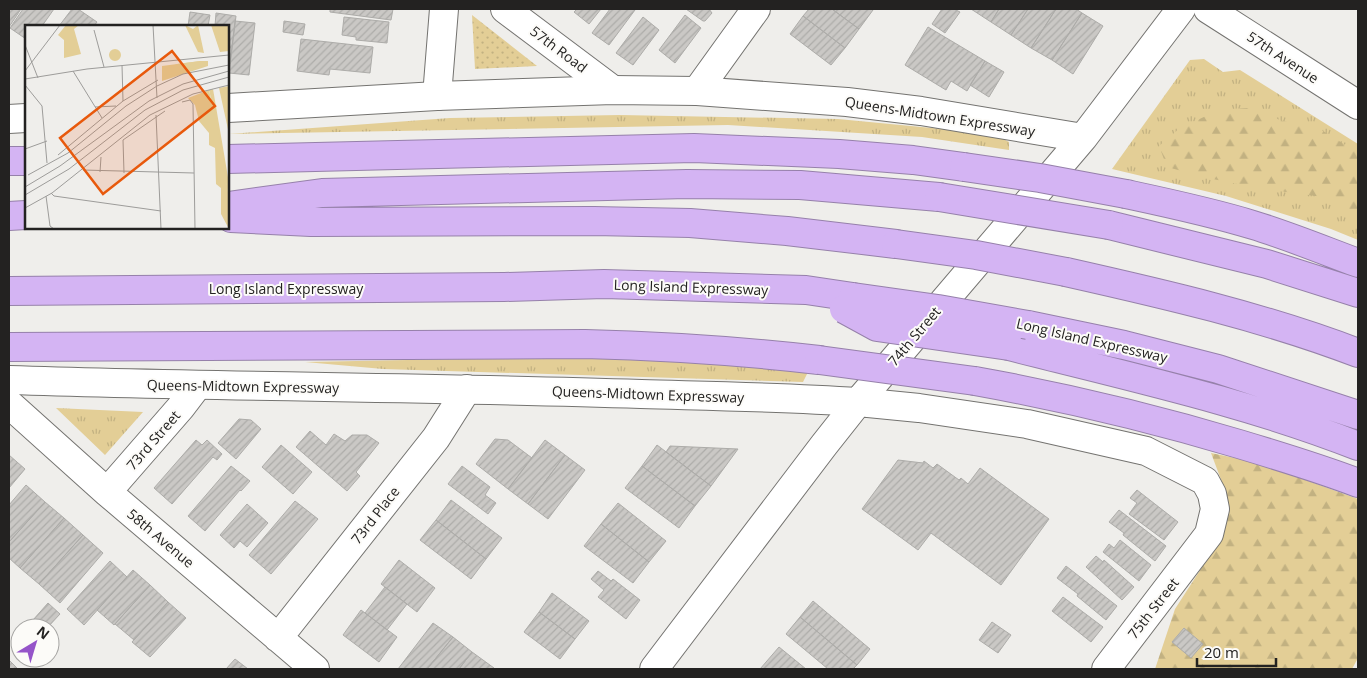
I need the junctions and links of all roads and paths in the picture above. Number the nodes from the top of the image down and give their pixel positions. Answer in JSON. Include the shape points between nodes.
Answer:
{"nodes":[{"id":1,"x":444,"y":9,"type":"edge"},
{"id":2,"x":505,"y":9,"type":"edge"},
{"id":3,"x":756,"y":9,"type":"edge"},
{"id":4,"x":1181,"y":9,"type":"edge"},
{"id":5,"x":1208,"y":9,"type":"edge"},
{"id":6,"x":613,"y":90,"type":"junction"},
{"id":7,"x":697,"y":91,"type":"junction"},
{"id":8,"x":437,"y":96,"type":"junction"},
{"id":9,"x":1358,"y":104,"type":"edge"},
{"id":10,"x":229,"y":108,"type":"edge"},
{"id":11,"x":25,"y":118,"type":"edge"},
{"id":12,"x":9,"y":119,"type":"edge"},
{"id":13,"x":1083,"y":138,"type":"junction"},
{"id":14,"x":229,"y":159,"type":"edge"},
{"id":15,"x":9,"y":161,"type":"edge"},
{"id":16,"x":25,"y":161,"type":"edge"},
{"id":17,"x":229,"y":206,"type":"edge"},
{"id":18,"x":25,"y":215,"type":"edge"},
{"id":19,"x":9,"y":216,"type":"edge"},
{"id":20,"x":229,"y":218,"type":"edge"},
{"id":21,"x":1358,"y":263,"type":"edge"},
{"id":22,"x":9,"y":291,"type":"edge"},
{"id":23,"x":1358,"y":293,"type":"edge"},
{"id":24,"x":848,"y":303,"type":"junction"},
{"id":25,"x":9,"y":347,"type":"edge"},
{"id":26,"x":1358,"y":353,"type":"edge"},
{"id":27,"x":9,"y":380,"type":"edge"},
{"id":28,"x":197,"y":386,"type":"junction"},
{"id":29,"x":467,"y":389,"type":"junction"},
{"id":30,"x":858,"y":402,"type":"junction"},
{"id":31,"x":9,"y":404,"type":"edge"},
{"id":32,"x":1358,"y":414,"type":"edge"},
{"id":33,"x":1353,"y":444,"type":"edge"},
{"id":34,"x":1358,"y":484,"type":"edge"},
{"id":35,"x":107,"y":492,"type":"junction"},
{"id":36,"x":1201,"y":546,"type":"joint"},
{"id":37,"x":278,"y":638,"type":"junction"},
{"id":38,"x":315,"y":669,"type":"edge"},
{"id":39,"x":654,"y":669,"type":"edge"},
{"id":40,"x":1106,"y":669,"type":"edge"}],
"edges":[{"from":1,"to":8,"type":"street"},
{"from":2,"to":6,"type":"street","name":"57th Road"},
{"from":3,"to":7,"type":"street"},
{"from":4,"to":13,"type":"street","name":"74th Street"},
{"from":5,"to":9,"type":"street","name":"57th Avenue"},
{"from":6,"to":7,"type":"street","name":"Queens-Midtown Expressway"},
{"from":6,"to":8,"type":"street","name":"Queens-Midtown Expressway"},
{"from":7,"to":13,"type":"street","name":"Queens-Midtown Expressway","via":[[856,103]]},
{"from":8,"to":10,"type":"street","name":"Queens-Midtown Expressway"},
{"from":11,"to":12,"type":"street"},
{"from":13,"to":30,"type":"street","name":"74th Street"},
{"from":14,"to":21,"type":"highway","bridge":true,"via":[[694,148],[913,160],[1040,178],[1187,207],[1252,225]]},
{"from":15,"to":16,"type":"highway"},
{"from":17,"to":23,"type":"highway","bridge":true,"via":[[322,192],[688,184],[800,185],[939,197],[1109,225],[1267,264]]},
{"from":18,"to":19,"type":"highway"},
{"from":20,"to":26,"type":"highway","bridge":true,"via":[[311,222],[594,220],[690,223],[896,244],[1066,272],[1171,296]]},
{"from":22,"to":24,"type":"highway","name":"Long Island Expressway","via":[[604,284],[806,290]]},
{"from":24,"to":32,"type":"highway","name":"Long Island Expressway","bridge":true,"via":[[938,309],[1028,324],[1218,369]]},
{"from":24,"to":33,"type":"highway","bridge":true,"via":[[876,326],[1009,346],[1204,396]]},
{"from":25,"to":34,"type":"highway","bridge":true,"via":[[594,345],[742,351],[975,381],[1044,394],[1185,428],[1333,473]]},
{"from":27,"to":28,"type":"street","name":"Queens-Midtown Expressway"},
{"from":28,"to":29,"type":"street","name":"Queens-Midtown Expressway"},
{"from":28,"to":35,"type":"street","name":"73rd Street"},
{"from":29,"to":30,"type":"street","name":"Queens-Midtown Expressway"},
{"from":29,"to":37,"type":"street","name":"73rd Place","via":[[436,438]]},
{"from":30,"to":36,"type":"street","name":"Queens-Midtown Expressway","via":[[1027,424],[1146,451],[1205,480],[1215,510],[1209,534]]},
{"from":30,"to":39,"type":"street","name":"74th Street"},
{"from":31,"to":35,"type":"street","name":"58th Avenue"},
{"from":35,"to":37,"type":"street","name":"58th Avenue"},
{"from":36,"to":40,"type":"street","name":"75th Street"},
{"from":37,"to":38,"type":"street","name":"58th Avenue"}]}
